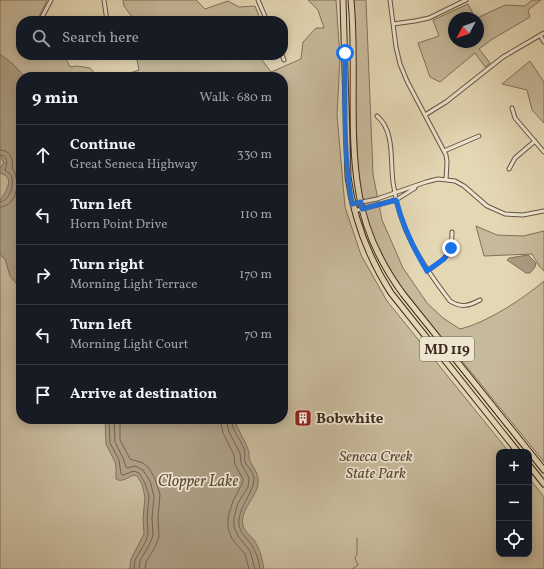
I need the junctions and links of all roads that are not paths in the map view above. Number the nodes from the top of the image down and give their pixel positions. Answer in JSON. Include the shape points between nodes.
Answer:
{"nodes":[{"id":1,"x":51,"y":0,"type":"edge"},
{"id":2,"x":104,"y":0,"type":"edge"},
{"id":3,"x":258,"y":0,"type":"edge"},
{"id":4,"x":343,"y":0,"type":"edge"},
{"id":5,"x":351,"y":0,"type":"edge"},
{"id":6,"x":390,"y":0,"type":"edge"},
{"id":7,"x":466,"y":0,"type":"edge"},
{"id":8,"x":43,"y":16,"type":"edge"},
{"id":9,"x":106,"y":16,"type":"edge"},
{"id":10,"x":265,"y":16,"type":"edge"},
{"id":11,"x":393,"y":24,"type":"junction"},
{"id":12,"x":544,"y":33,"type":"edge"},
{"id":13,"x":540,"y":35,"type":"junction"},
{"id":14,"x":544,"y":42,"type":"edge"},
{"id":15,"x":512,"y":108,"type":"dead end"},
{"id":16,"x":425,"y":115,"type":"junction"},
{"id":17,"x":377,"y":116,"type":"dead end"},
{"id":18,"x":479,"y":136,"type":"dead end"},
{"id":19,"x":535,"y":141,"type":"junction"},
{"id":20,"x":444,"y":151,"type":"junction"},
{"id":21,"x":544,"y":152,"type":"edge"},
{"id":22,"x":509,"y":169,"type":"dead end"},
{"id":23,"x":446,"y":180,"type":"junction"},
{"id":24,"x":418,"y":186,"type":"junction"},
{"id":25,"x":395,"y":193,"type":"junction"},
{"id":26,"x":396,"y":200,"type":"junction"},
{"id":27,"x":361,"y":202,"type":"junction"},
{"id":28,"x":352,"y":204,"type":"junction"},
{"id":29,"x":362,"y":209,"type":"junction"},
{"id":30,"x":354,"y":211,"type":"junction"},
{"id":31,"x":544,"y":211,"type":"edge"},
{"id":32,"x":452,"y":232,"type":"dead end"},
{"id":33,"x":427,"y":271,"type":"junction"},
{"id":34,"x":480,"y":300,"type":"dead end"},
{"id":35,"x":516,"y":449,"type":"edge"},
{"id":36,"x":532,"y":469,"type":"edge"},
{"id":37,"x":544,"y":470,"type":"edge"},
{"id":38,"x":544,"y":484,"type":"edge"}],
"edges":[{"from":1,"to":8,"type":"street"},
{"from":2,"to":9,"type":"street"},
{"from":3,"to":10,"type":"street"},
{"from":4,"to":28,"type":"main road","number":"MD 119","via":[[346,147]]},
{"from":5,"to":27,"type":"main road","number":"MD 119","via":[[356,165]]},
{"from":6,"to":11,"type":"street"},
{"from":7,"to":11,"type":"street","via":[[429,18]]},
{"from":11,"to":16,"type":"street","via":[[400,64]]},
{"from":12,"to":13,"type":"street"},
{"from":13,"to":14,"type":"street"},
{"from":13,"to":16,"type":"street","via":[[503,57],[446,102]]},
{"from":15,"to":19,"type":"street","via":[[514,118]]},
{"from":16,"to":20,"type":"street"},
{"from":17,"to":25,"type":"street","via":[[383,121],[388,135]]},
{"from":18,"to":20,"type":"street"},
{"from":19,"to":21,"type":"street"},
{"from":19,"to":22,"type":"street","via":[[515,158]]},
{"from":20,"to":23,"type":"street","via":[[447,162]]},
{"from":23,"to":24,"type":"street","via":[[438,179]]},
{"from":23,"to":31,"type":"street","via":[[464,186],[487,206],[505,214],[523,215]]},
{"from":24,"to":25,"type":"street"},
{"from":24,"to":26,"type":"street"},
{"from":25,"to":26,"type":"street"},
{"from":25,"to":27,"type":"street"},
{"from":26,"to":29,"type":"street"},
{"from":26,"to":33,"type":"street","via":[[407,234]]},
{"from":27,"to":28,"type":"street"},
{"from":27,"to":29,"type":"main road","number":"MD 119"},
{"from":28,"to":30,"type":"main road","number":"MD 119"},
{"from":29,"to":30,"type":"street"},
{"from":29,"to":37,"type":"main road","number":"MD 119","via":[[373,243],[395,283]]},
{"from":30,"to":35,"type":"main road","number":"MD 119","via":[[371,258],[391,293]]},
{"from":32,"to":33,"type":"street","via":[[449,253]]},
{"from":33,"to":34,"type":"street","via":[[455,304],[470,306]]},
{"from":36,"to":38,"type":"main road"}]}
